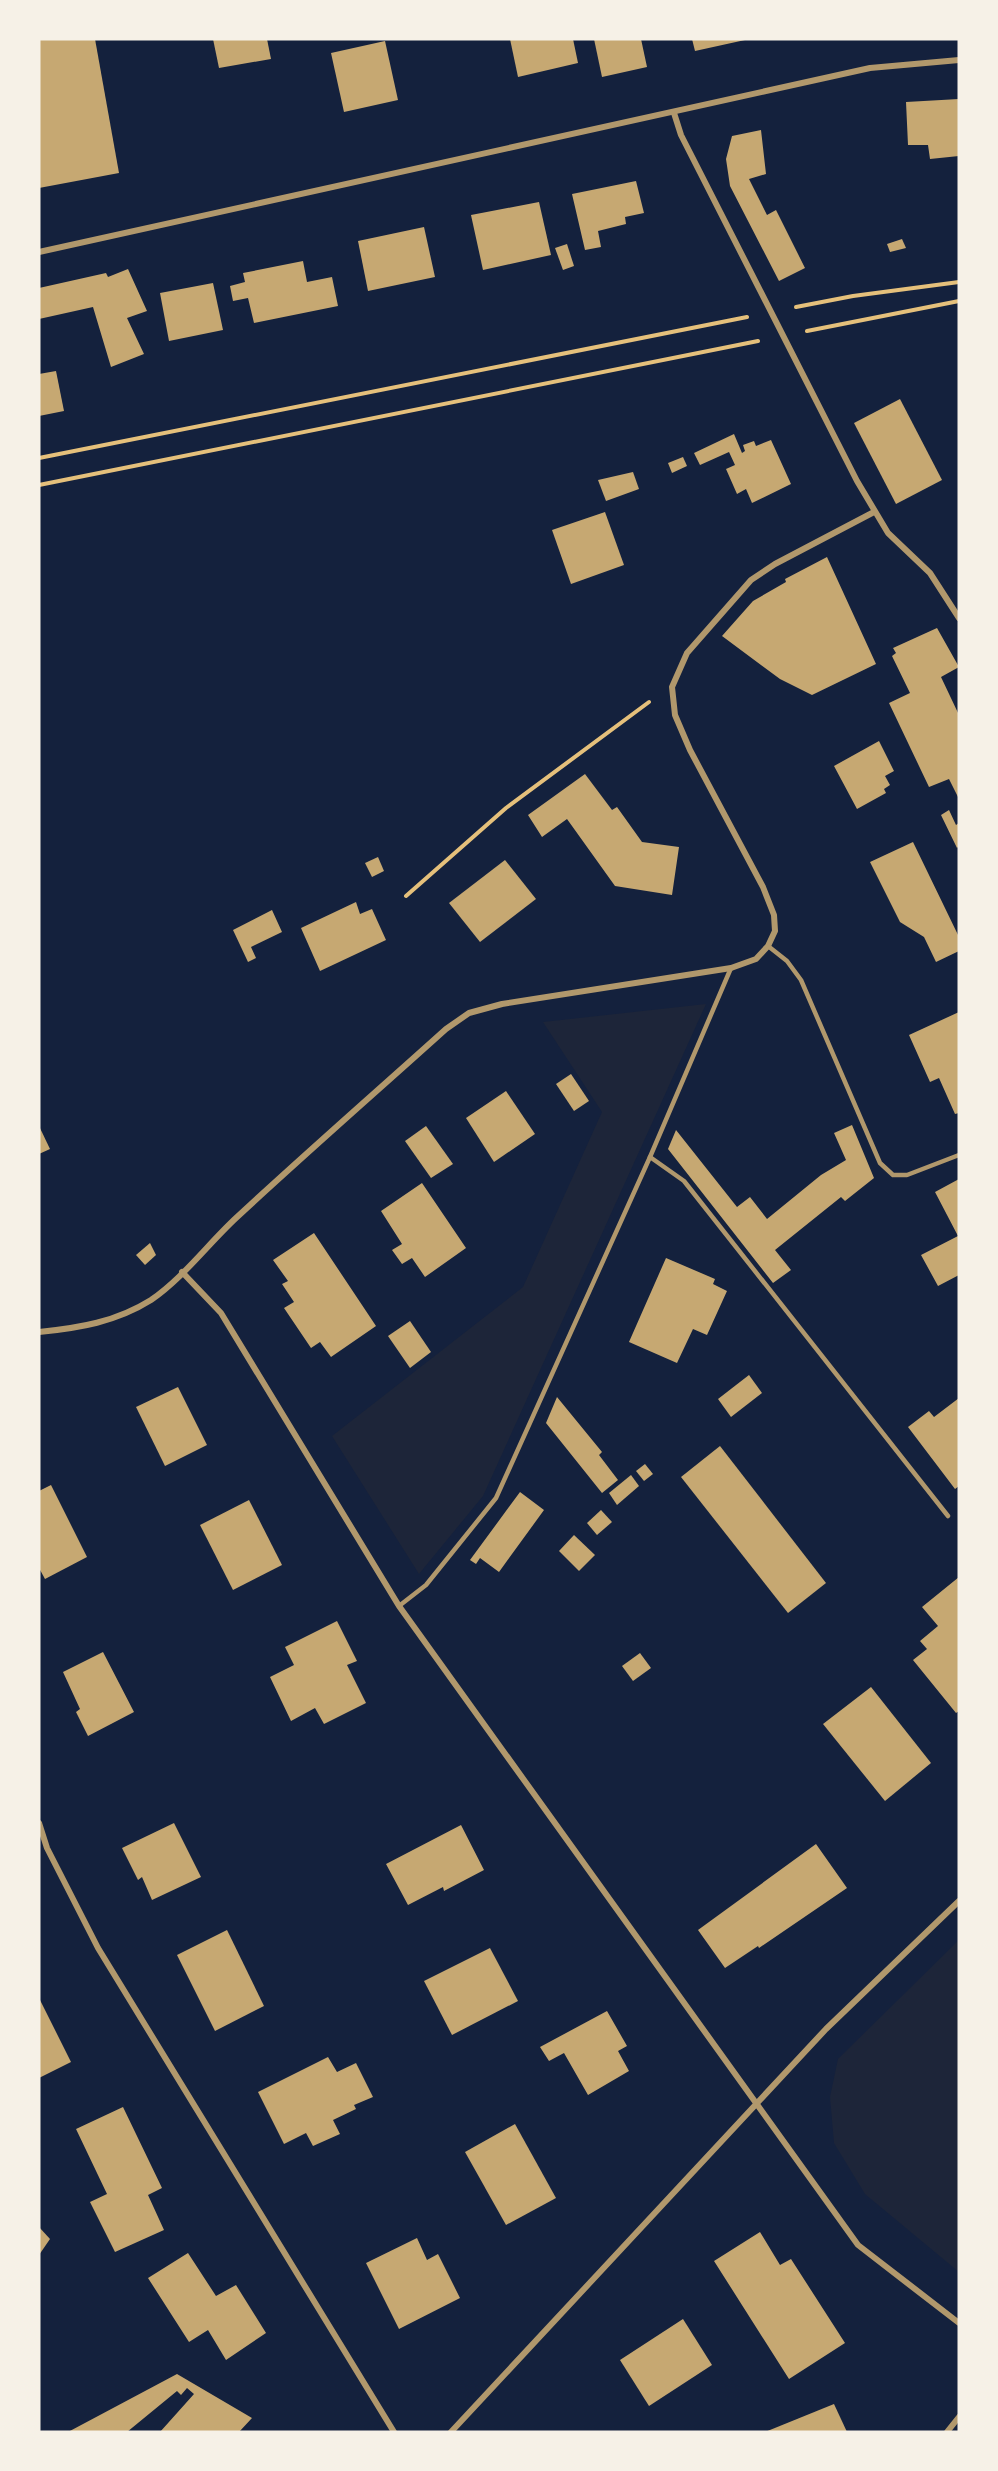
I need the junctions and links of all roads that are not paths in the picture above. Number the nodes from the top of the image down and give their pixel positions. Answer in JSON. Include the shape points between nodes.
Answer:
{"nodes":[{"id":1,"x":959,"y":60,"type":"edge"},
{"id":2,"x":674,"y":113,"type":"junction"},
{"id":3,"x":39,"y":252,"type":"edge"},
{"id":4,"x":874,"y":512,"type":"junction"},
{"id":5,"x":959,"y":618,"type":"edge"},
{"id":6,"x":768,"y":946,"type":"junction"},
{"id":7,"x":731,"y":968,"type":"junction"},
{"id":8,"x":959,"y":1155,"type":"edge"},
{"id":9,"x":650,"y":1157,"type":"junction"},
{"id":10,"x":182,"y":1272,"type":"junction"},
{"id":11,"x":39,"y":1332,"type":"edge"},
{"id":12,"x":948,"y":1516,"type":"dead end"},
{"id":13,"x":399,"y":1606,"type":"junction"},
{"id":14,"x":39,"y":1823,"type":"edge"},
{"id":15,"x":959,"y":1901,"type":"edge"},
{"id":16,"x":757,"y":2103,"type":"junction"},
{"id":17,"x":959,"y":2323,"type":"edge"},
{"id":18,"x":959,"y":2417,"type":"edge"},
{"id":19,"x":394,"y":2432,"type":"edge"},
{"id":20,"x":451,"y":2432,"type":"edge"},
{"id":21,"x":947,"y":2432,"type":"edge"}],
"edges":[{"from":1,"to":2,"type":"street","via":[[870,68]]},
{"from":2,"to":3,"type":"street"},
{"from":2,"to":4,"type":"street","via":[[681,135]]},
{"from":4,"to":5,"type":"street","via":[[888,533],[930,573]]},
{"from":4,"to":6,"type":"street","via":[[751,580],[687,653],[672,687],[675,715],[690,750],[774,915],[776,932]]},
{"from":6,"to":7,"type":"street","via":[[756,959]]},
{"from":6,"to":8,"type":"lane","via":[[787,961],[801,980],[880,1163],[893,1175],[908,1175]]},
{"from":7,"to":9,"type":"lane"},
{"from":7,"to":10,"type":"street","via":[[502,1004],[469,1013],[446,1029],[243,1211]]},
{"from":9,"to":12,"type":"lane","via":[[684,1181]]},
{"from":9,"to":13,"type":"lane","via":[[496,1498],[426,1585]]},
{"from":10,"to":11,"type":"street","via":[[152,1299],[117,1318],[86,1327]]},
{"from":10,"to":13,"type":"street","via":[[221,1313]]},
{"from":13,"to":16,"type":"street"},
{"from":14,"to":19,"type":"street","via":[[47,1848],[98,1948]]},
{"from":15,"to":16,"type":"street","via":[[826,2029]]},
{"from":16,"to":17,"type":"street","via":[[858,2246]]},
{"from":16,"to":20,"type":"street"},
{"from":18,"to":21,"type":"street"}]}
